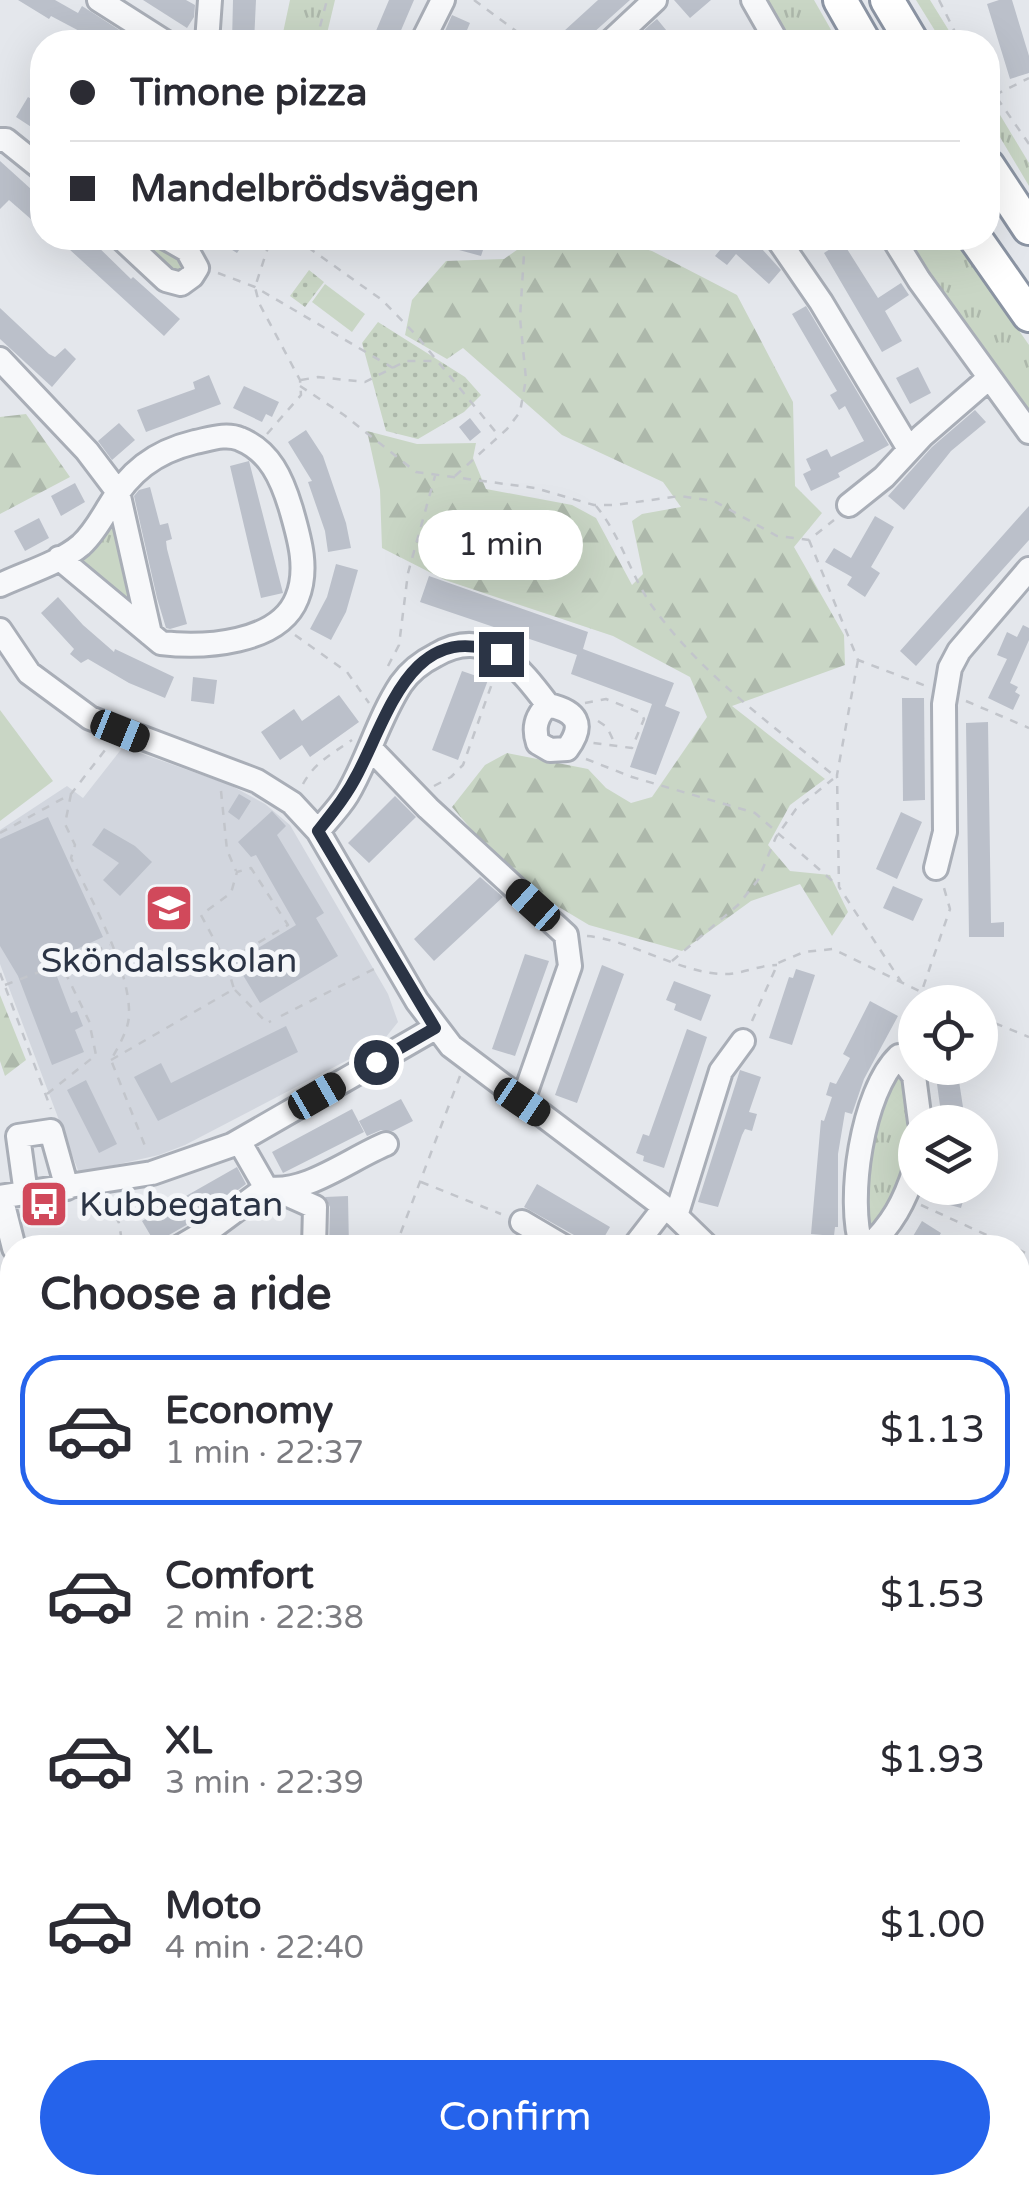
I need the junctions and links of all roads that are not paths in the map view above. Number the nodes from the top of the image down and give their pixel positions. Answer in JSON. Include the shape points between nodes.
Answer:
{"nodes":[{"id":1,"x":99,"y":0,"type":"edge"},
{"id":2,"x":210,"y":0,"type":"edge"},
{"id":3,"x":443,"y":0,"type":"edge"},
{"id":4,"x":655,"y":0,"type":"edge"},
{"id":5,"x":754,"y":0,"type":"edge"},
{"id":6,"x":840,"y":0,"type":"edge"},
{"id":7,"x":888,"y":0,"type":"edge"},
{"id":8,"x":146,"y":30,"type":"edge"},
{"id":9,"x":208,"y":30,"type":"edge"},
{"id":10,"x":428,"y":30,"type":"edge"},
{"id":11,"x":623,"y":30,"type":"edge"},
{"id":12,"x":770,"y":30,"type":"edge"},
{"id":13,"x":857,"y":30,"type":"edge"},
{"id":14,"x":905,"y":30,"type":"edge"},
{"id":15,"x":0,"y":140,"type":"edge"},
{"id":16,"x":30,"y":159,"type":"edge"},
{"id":17,"x":1000,"y":184,"type":"edge"},
{"id":18,"x":1029,"y":228,"type":"edge"},
{"id":19,"x":134,"y":250,"type":"edge"},
{"id":20,"x":187,"y":250,"type":"edge"},
{"id":21,"x":785,"y":250,"type":"edge"},
{"id":22,"x":901,"y":250,"type":"edge"},
{"id":23,"x":983,"y":250,"type":"edge"},
{"id":24,"x":1029,"y":315,"type":"edge"},
{"id":25,"x":0,"y":359,"type":"edge"},
{"id":26,"x":989,"y":378,"type":"junction"},
{"id":27,"x":1029,"y":432,"type":"edge"},
{"id":28,"x":909,"y":449,"type":"junction"},
{"id":29,"x":118,"y":492,"type":"junction"},
{"id":30,"x":849,"y":505,"type":"road end"},
{"id":31,"x":60,"y":558,"type":"junction"},
{"id":32,"x":1029,"y":568,"type":"edge"},
{"id":33,"x":0,"y":586,"type":"edge"},
{"id":34,"x":0,"y":630,"type":"edge"},
{"id":35,"x":150,"y":634,"type":"junction"},
{"id":36,"x":367,"y":744,"type":"junction"},
{"id":37,"x":567,"y":748,"type":"road end"},
{"id":38,"x":318,"y":831,"type":"junction"},
{"id":39,"x":936,"y":868,"type":"road end"},
{"id":40,"x":435,"y":1028,"type":"junction"},
{"id":41,"x":743,"y":1041,"type":"road end"},
{"id":42,"x":522,"y":1102,"type":"junction"},
{"id":43,"x":918,"y":1105,"type":"edge"},
{"id":44,"x":9,"y":1133,"type":"edge"},
{"id":45,"x":239,"y":1141,"type":"junction"},
{"id":46,"x":386,"y":1144,"type":"dead end"},
{"id":47,"x":67,"y":1188,"type":"junction"},
{"id":48,"x":272,"y":1189,"type":"junction"},
{"id":49,"x":26,"y":1194,"type":"junction"},
{"id":50,"x":0,"y":1197,"type":"edge"},
{"id":51,"x":902,"y":1205,"type":"edge"},
{"id":52,"x":670,"y":1212,"type":"junction"},
{"id":53,"x":522,"y":1222,"type":"road end"},
{"id":54,"x":10,"y":1235,"type":"edge"},
{"id":55,"x":200,"y":1235,"type":"edge"},
{"id":56,"x":314,"y":1235,"type":"edge"},
{"id":57,"x":544,"y":1235,"type":"edge"},
{"id":58,"x":646,"y":1235,"type":"edge"},
{"id":59,"x":695,"y":1235,"type":"edge"},
{"id":60,"x":858,"y":1235,"type":"edge"},
{"id":61,"x":880,"y":1235,"type":"edge"}],
"edges":[{"from":1,"to":8,"type":"street"},
{"from":2,"to":9,"type":"street"},
{"from":3,"to":10,"type":"street"},
{"from":4,"to":11,"type":"street"},
{"from":5,"to":12,"type":"street"},
{"from":6,"to":13,"type":"highway"},
{"from":7,"to":14,"type":"highway"},
{"from":15,"to":16,"type":"street"},
{"from":17,"to":18,"type":"highway"},
{"from":19,"to":20,"type":"street","via":[[166,280],[182,284],[197,268]]},
{"from":21,"to":28,"type":"street"},
{"from":22,"to":26,"type":"street"},
{"from":23,"to":24,"type":"highway"},
{"from":25,"to":29,"type":"street"},
{"from":26,"to":27,"type":"street"},
{"from":26,"to":28,"type":"street"},
{"from":28,"to":30,"type":"street"},
{"from":29,"to":31,"type":"street","via":[[82,544]]},
{"from":29,"to":35,"type":"street"},
{"from":29,"to":35,"type":"street","via":[[147,460],[234,436],[257,446],[282,478],[302,549],[296,601],[281,619],[240,639],[179,645]]},
{"from":31,"to":33,"type":"street"},
{"from":31,"to":35,"type":"street"},
{"from":32,"to":39,"type":"street","via":[[950,668],[945,832]]},
{"from":34,"to":38,"type":"street","via":[[29,673],[90,718],[256,781],[292,803]]},
{"from":36,"to":37,"type":"street","via":[[376,711],[402,682],[432,656],[469,644],[501,654],[548,705],[571,713],[576,734]]},
{"from":36,"to":38,"type":"street","via":[[345,798]]},
{"from":36,"to":42,"type":"street","via":[[566,935],[570,966]]},
{"from":38,"to":40,"type":"street"},
{"from":40,"to":42,"type":"street"},
{"from":40,"to":45,"type":"street"},
{"from":41,"to":52,"type":"street","via":[[720,1070]]},
{"from":42,"to":52,"type":"street"},
{"from":43,"to":60,"type":"street","via":[[914,1076],[899,1056],[889,1066],[862,1140]]},
{"from":44,"to":47,"type":"street","via":[[51,1131]]},
{"from":44,"to":49,"type":"street"},
{"from":45,"to":47,"type":"street","via":[[152,1173]]},
{"from":45,"to":48,"type":"street"},
{"from":46,"to":48,"type":"street","via":[[316,1178]]},
{"from":47,"to":49,"type":"street"},
{"from":48,"to":55,"type":"street"},
{"from":48,"to":56,"type":"street","via":[[315,1206]]},
{"from":49,"to":50,"type":"street"},
{"from":50,"to":54,"type":"street"},
{"from":51,"to":61,"type":"street"},
{"from":52,"to":58,"type":"street"},
{"from":52,"to":59,"type":"street"},
{"from":53,"to":57,"type":"street"}]}
